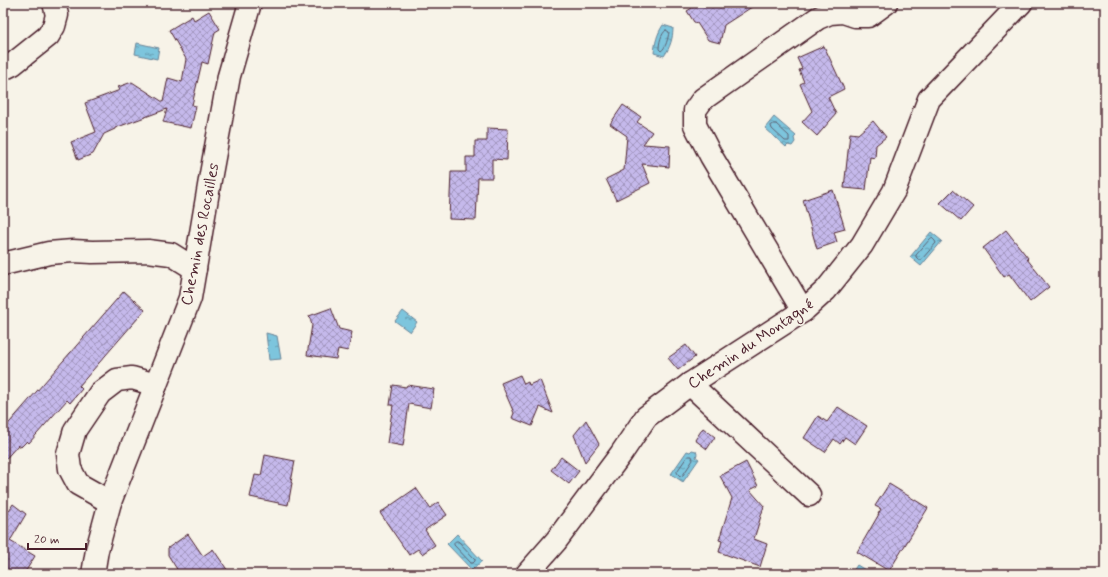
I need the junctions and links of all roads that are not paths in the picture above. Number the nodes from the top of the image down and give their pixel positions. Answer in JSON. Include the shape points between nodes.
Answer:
{"nodes":[{"id":1,"x":54,"y":3,"type":"edge"},
{"id":2,"x":250,"y":3,"type":"edge"},
{"id":3,"x":886,"y":3,"type":"edge"},
{"id":4,"x":1021,"y":3,"type":"edge"},
{"id":5,"x":3,"y":69,"type":"edge"},
{"id":6,"x":3,"y":264,"type":"edge"},
{"id":7,"x":195,"y":270,"type":"junction"},
{"id":8,"x":803,"y":311,"type":"junction"},
{"id":9,"x":690,"y":384,"type":"junction"},
{"id":10,"x":156,"y":385,"type":"junction"},
{"id":11,"x":810,"y":495,"type":"dead end"},
{"id":12,"x":110,"y":502,"type":"junction"},
{"id":13,"x":93,"y":574,"type":"edge"},
{"id":14,"x":527,"y":574,"type":"edge"}],
"edges":[{"from":1,"to":5,"type":"street","via":[[57,15],[48,36]]},
{"from":2,"to":7,"type":"street","name":"Chemin des Rocailles","via":[[229,76]]},
{"from":3,"to":8,"type":"street","via":[[868,16],[855,16],[843,12],[830,13],[818,18],[703,99],[695,110],[695,125]]},
{"from":4,"to":8,"type":"street","name":"Chemin du Montagné","via":[[929,99],[894,191],[862,245],[826,290]]},
{"from":6,"to":7,"type":"street","via":[[73,250],[148,251],[171,254]]},
{"from":7,"to":10,"type":"street","name":"Chemin des Rocailles","via":[[190,298]]},
{"from":8,"to":9,"type":"street","name":"Chemin du Montagné"},
{"from":9,"to":11,"type":"street"},
{"from":9,"to":14,"type":"street","name":"Chemin du Montagné","via":[[646,418],[556,541]]},
{"from":10,"to":12,"type":"street","name":"Chemin des Rocailles"},
{"from":10,"to":12,"type":"street","via":[[132,378],[117,380],[100,393],[75,430],[68,454],[70,469],[78,484]]},
{"from":12,"to":13,"type":"street","name":"Chemin des Rocailles"}]}
